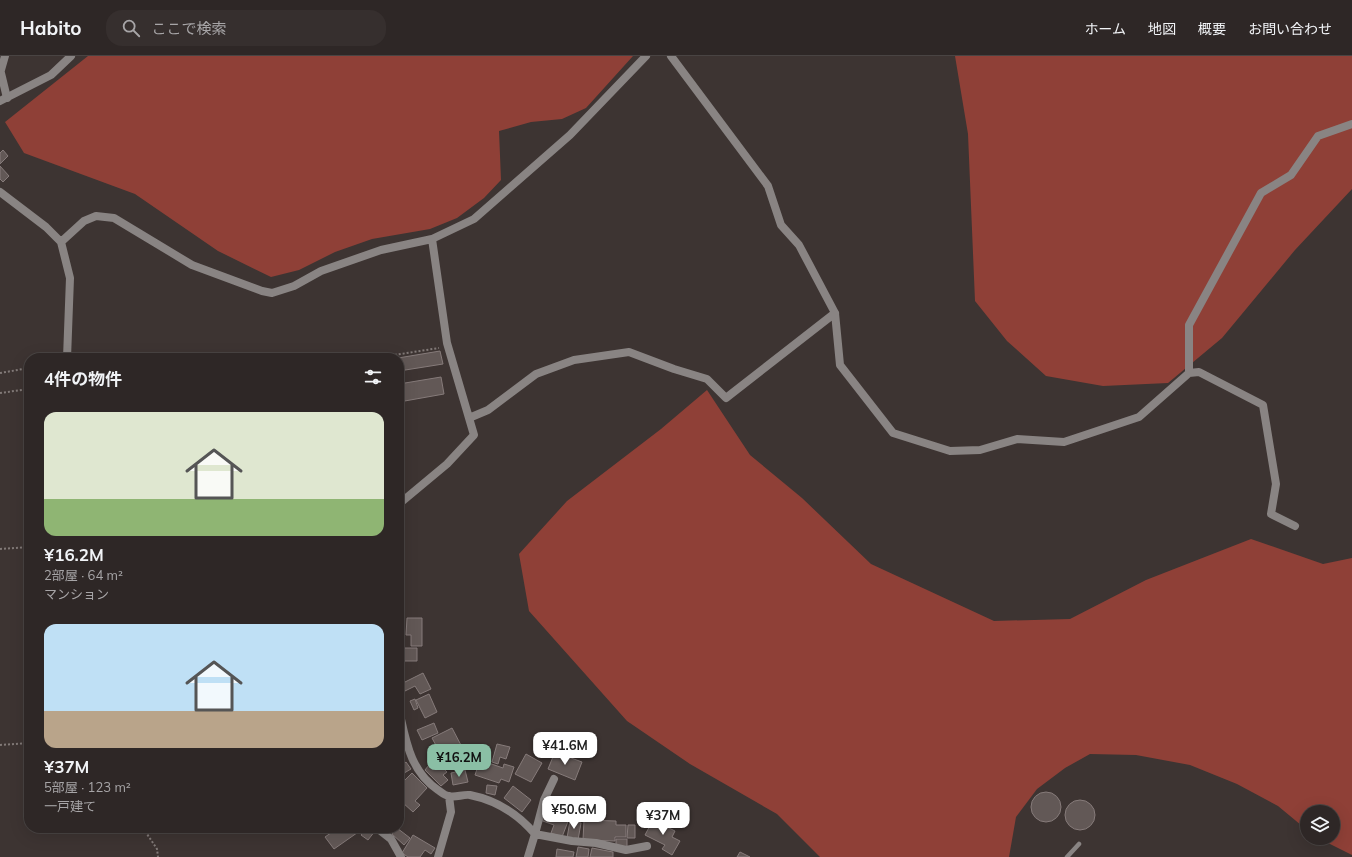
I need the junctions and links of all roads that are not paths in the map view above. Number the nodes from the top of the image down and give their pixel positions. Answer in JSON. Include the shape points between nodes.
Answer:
{"nodes":[{"id":1,"x":5,"y":56,"type":"edge"},
{"id":2,"x":71,"y":56,"type":"edge"},
{"id":3,"x":646,"y":56,"type":"edge"},
{"id":4,"x":671,"y":56,"type":"edge"},
{"id":5,"x":0,"y":70,"type":"edge"},
{"id":6,"x":3,"y":99,"type":"edge"},
{"id":7,"x":1352,"y":124,"type":"edge"},
{"id":8,"x":0,"y":192,"type":"edge"},
{"id":9,"x":432,"y":239,"type":"junction"},
{"id":10,"x":60,"y":242,"type":"junction"},
{"id":11,"x":835,"y":313,"type":"junction"},
{"id":12,"x":67,"y":353,"type":"edge"},
{"id":13,"x":1189,"y":373,"type":"junction"},
{"id":14,"x":469,"y":418,"type":"junction"},
{"id":15,"x":404,"y":500,"type":"edge"},
{"id":16,"x":1295,"y":526,"type":"dead end"},
{"id":17,"x":404,"y":731,"type":"edge"},
{"id":18,"x":554,"y":779,"type":"dead end"},
{"id":19,"x":449,"y":796,"type":"junction"},
{"id":20,"x":383,"y":833,"type":"edge"},
{"id":21,"x":535,"y":834,"type":"junction"},
{"id":22,"x":1079,"y":844,"type":"dead end"},
{"id":23,"x":647,"y":846,"type":"dead end"},
{"id":24,"x":401,"y":857,"type":"edge"},
{"id":25,"x":438,"y":857,"type":"edge"},
{"id":26,"x":528,"y":857,"type":"edge"},
{"id":27,"x":1067,"y":857,"type":"edge"}],
"edges":[{"from":1,"to":5,"type":"street"},
{"from":2,"to":6,"type":"street","via":[[51,75]]},
{"from":3,"to":9,"type":"street","via":[[570,135],[474,219]]},
{"from":4,"to":11,"type":"street","via":[[768,186],[781,225],[799,245]]},
{"from":5,"to":6,"type":"street"},
{"from":7,"to":13,"type":"street","via":[[1318,136],[1291,175],[1260,193],[1189,325]]},
{"from":8,"to":10,"type":"street","via":[[46,227]]},
{"from":9,"to":10,"type":"street","via":[[381,250],[321,271],[294,286],[272,293],[192,264],[114,218],[96,216],[84,221]]},
{"from":9,"to":14,"type":"street","via":[[448,346]]},
{"from":10,"to":12,"type":"street","via":[[70,278]]},
{"from":11,"to":13,"type":"street","via":[[840,365],[893,433],[950,451],[980,450],[1017,439],[1064,442],[1140,417]]},
{"from":11,"to":14,"type":"street","via":[[726,398],[707,379],[629,352],[574,360],[536,374],[488,410]]},
{"from":13,"to":16,"type":"street","via":[[1199,372],[1263,405],[1276,484],[1271,514]]},
{"from":14,"to":15,"type":"street","via":[[474,435],[448,464]]},
{"from":17,"to":19,"type":"street","via":[[414,766],[430,784]]},
{"from":18,"to":21,"type":"street","via":[[544,800]]},
{"from":19,"to":21,"type":"street","via":[[469,795],[496,803],[526,823]]},
{"from":19,"to":25,"type":"street","via":[[451,812]]},
{"from":20,"to":24,"type":"street","via":[[391,839]]},
{"from":21,"to":23,"type":"street","via":[[626,850]]},
{"from":21,"to":26,"type":"street"},
{"from":22,"to":27,"type":"lane"}]}
